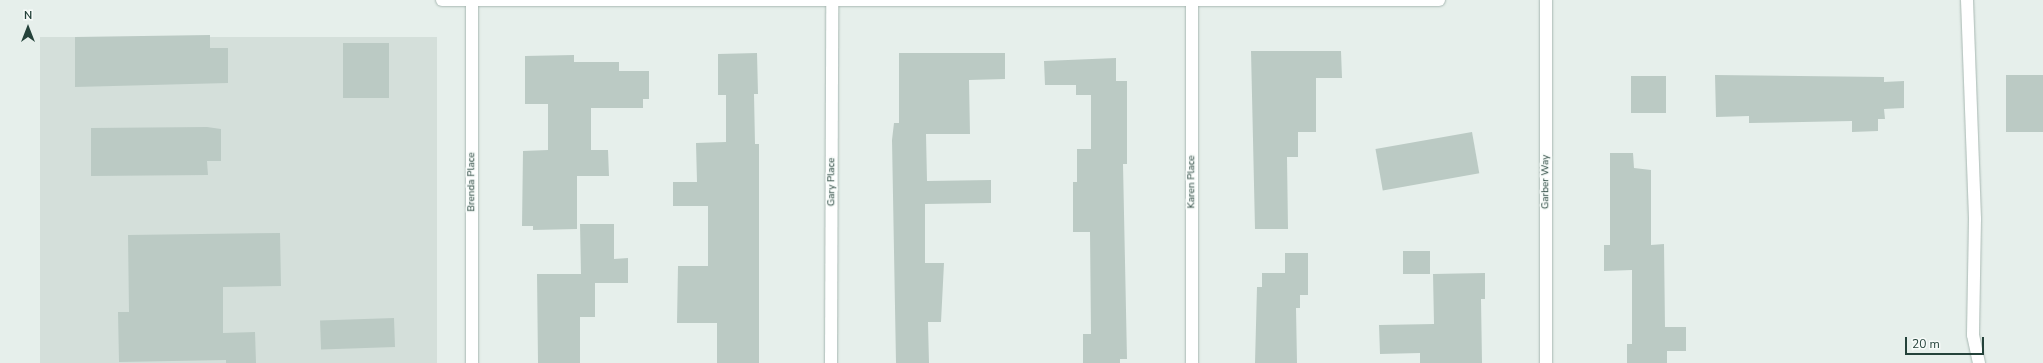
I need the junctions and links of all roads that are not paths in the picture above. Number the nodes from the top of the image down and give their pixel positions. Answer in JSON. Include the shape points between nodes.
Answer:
{"nodes":[{"id":1,"x":442,"y":0,"type":"edge"},
{"id":2,"x":622,"y":0,"type":"edge"},
{"id":3,"x":832,"y":0,"type":"edge"},
{"id":4,"x":898,"y":0,"type":"edge"},
{"id":5,"x":1192,"y":0,"type":"edge"},
{"id":6,"x":1439,"y":0,"type":"edge"},
{"id":7,"x":1546,"y":0,"type":"edge"},
{"id":8,"x":1967,"y":0,"type":"edge"},
{"id":9,"x":472,"y":1,"type":"edge"},
{"id":10,"x":472,"y":363,"type":"edge"},
{"id":11,"x":831,"y":363,"type":"edge"},
{"id":12,"x":1192,"y":363,"type":"edge"},
{"id":13,"x":1546,"y":363,"type":"edge"},
{"id":14,"x":1979,"y":363,"type":"edge"}],
"edges":[{"from":1,"to":9,"type":"street"},
{"from":2,"to":3,"type":"street"},
{"from":2,"to":9,"type":"street"},
{"from":3,"to":4,"type":"street"},
{"from":3,"to":11,"type":"street","name":"Gary Place"},
{"from":4,"to":5,"type":"street"},
{"from":5,"to":6,"type":"street"},
{"from":5,"to":12,"type":"street","name":"Karen Place"},
{"from":7,"to":13,"type":"street","name":"Garber Way"},
{"from":8,"to":14,"type":"street","via":[[1975,219],[1973,335]]},
{"from":9,"to":10,"type":"street","name":"Brenda Place"}]}
